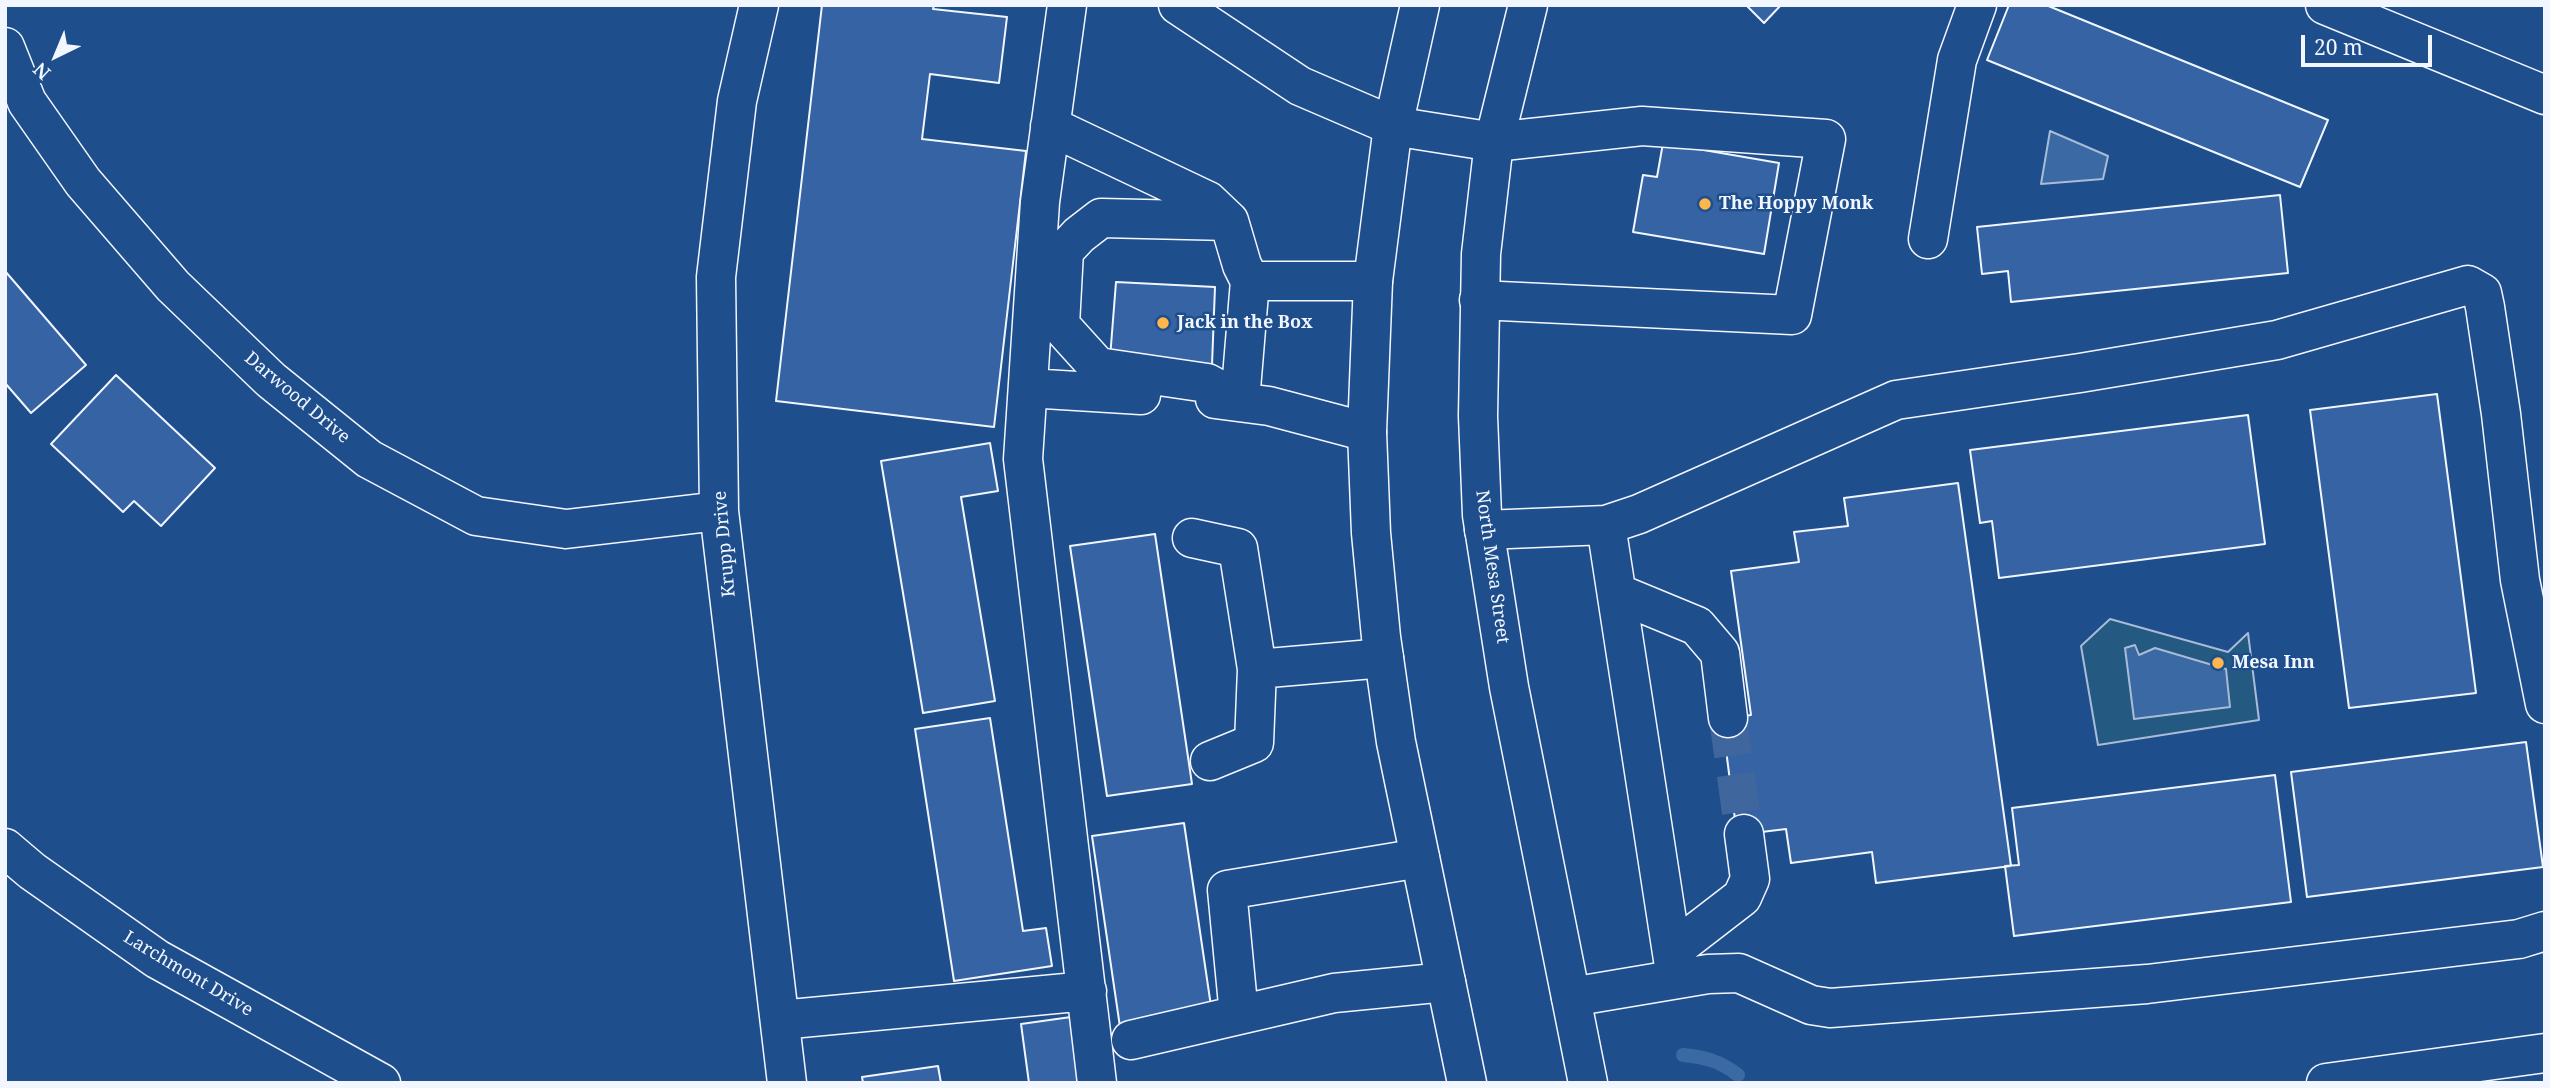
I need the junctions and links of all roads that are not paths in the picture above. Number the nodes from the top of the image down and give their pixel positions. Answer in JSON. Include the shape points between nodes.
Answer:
{"nodes":[{"id":1,"x":759,"y":5,"type":"edge"},
{"id":2,"x":1067,"y":5,"type":"edge"},
{"id":3,"x":1420,"y":5,"type":"edge"},
{"id":4,"x":1528,"y":5,"type":"edge"},
{"id":5,"x":1977,"y":5,"type":"edge"},
{"id":6,"x":2325,"y":5,"type":"edge"},
{"id":7,"x":1196,"y":10,"type":"edge"},
{"id":8,"x":5,"y":47,"type":"edge"},
{"id":9,"x":2545,"y":95,"type":"edge"},
{"id":10,"x":1050,"y":126,"type":"junction"},
{"id":11,"x":1393,"y":126,"type":"junction"},
{"id":12,"x":1494,"y":142,"type":"junction"},
{"id":13,"x":1229,"y":221,"type":"junction"},
{"id":14,"x":1928,"y":239,"type":"dead end"},
{"id":15,"x":1250,"y":281,"type":"junction"},
{"id":16,"x":1373,"y":281,"type":"junction"},
{"id":17,"x":1479,"y":300,"type":"junction"},
{"id":18,"x":1027,"y":388,"type":"junction"},
{"id":19,"x":1240,"y":401,"type":"junction"},
{"id":20,"x":1367,"y":432,"type":"junction"},
{"id":21,"x":719,"y":511,"type":"junction"},
{"id":22,"x":1606,"y":524,"type":"junction"},
{"id":23,"x":1484,"y":530,"type":"junction"},
{"id":24,"x":1192,"y":538,"type":"dead end"},
{"id":25,"x":1616,"y":593,"type":"junction"},
{"id":26,"x":1384,"y":658,"type":"junction"},
{"id":27,"x":1257,"y":669,"type":"junction"},
{"id":28,"x":2545,"y":704,"type":"edge"},
{"id":29,"x":1728,"y":718,"type":"tunnel mouth"},
{"id":30,"x":1210,"y":761,"type":"dead end"},
{"id":31,"x":1744,"y":834,"type":"tunnel mouth"},
{"id":32,"x":5,"y":848,"type":"edge"},
{"id":33,"x":1420,"y":858,"type":"junction"},
{"id":34,"x":2545,"y":931,"type":"edge"},
{"id":35,"x":1674,"y":965,"type":"junction"},
{"id":36,"x":1446,"y":982,"type":"junction"},
{"id":37,"x":1087,"y":991,"type":"junction"},
{"id":38,"x":1571,"y":997,"type":"junction"},
{"id":39,"x":1239,"y":1015,"type":"junction"},
{"id":40,"x":780,"y":1020,"type":"junction"},
{"id":41,"x":1131,"y":1040,"type":"dead end"},
{"id":42,"x":2545,"y":1053,"type":"edge"},
{"id":43,"x":382,"y":1083,"type":"edge"},
{"id":44,"x":787,"y":1083,"type":"edge"},
{"id":45,"x":1097,"y":1083,"type":"edge"},
{"id":46,"x":1467,"y":1083,"type":"edge"},
{"id":47,"x":1588,"y":1083,"type":"edge"},
{"id":48,"x":2326,"y":1083,"type":"edge"}],
"edges":[{"from":1,"to":21,"type":"street","name":"Krupp Drive","via":[[737,101],[716,277]]},
{"from":2,"to":10,"type":"street"},
{"from":3,"to":11,"type":"street"},
{"from":4,"to":12,"type":"street","name":"North Mesa Street"},
{"from":5,"to":14,"type":"street","via":[[1957,60]]},
{"from":6,"to":9,"type":"street"},
{"from":7,"to":11,"type":"street","via":[[1300,86]]},
{"from":8,"to":21,"type":"street","name":"Darwood Drive","via":[[27,102],[83,182],[173,286],[271,380],[369,458],[476,516],[566,529]]},
{"from":10,"to":13,"type":"street","via":[[1208,201]]},
{"from":10,"to":18,"type":"street"},
{"from":11,"to":12,"type":"street"},
{"from":11,"to":16,"type":"street"},
{"from":12,"to":17,"type":"street","name":"North Mesa Street"},
{"from":12,"to":17,"type":"street","via":[[1642,126],[1826,139],[1792,315]]},
{"from":13,"to":15,"type":"street"},
{"from":13,"to":19,"type":"street","via":[[1101,218],[1064,251],[1060,325],[1098,367],[1207,383]]},
{"from":15,"to":16,"type":"street"},
{"from":15,"to":19,"type":"street"},
{"from":16,"to":20,"type":"street"},
{"from":17,"to":23,"type":"street","name":"North Mesa Street","via":[[1478,416]]},
{"from":18,"to":19,"type":"street"},
{"from":18,"to":37,"type":"street","via":[[1023,459]]},
{"from":19,"to":20,"type":"street"},
{"from":20,"to":26,"type":"street","via":[[1371,533]]},
{"from":21,"to":40,"type":"street","name":"Krupp Drive"},
{"from":22,"to":23,"type":"street"},
{"from":22,"to":25,"type":"street"},
{"from":22,"to":28,"type":"street","via":[[1639,514],[1896,400],[2277,340],[2468,285],[2482,293],[2485,307],[2520,580]]},
{"from":23,"to":38,"type":"street","name":"North Mesa Street","via":[[1508,687]]},
{"from":24,"to":27,"type":"street","via":[[1238,548]]},
{"from":25,"to":29,"type":"street","via":[[1697,626],[1720,653]]},
{"from":25,"to":35,"type":"street"},
{"from":26,"to":27,"type":"street"},
{"from":26,"to":33,"type":"street"},
{"from":27,"to":30,"type":"street","via":[[1254,743]]},
{"from":31,"to":35,"type":"street","via":[[1750,879],[1742,897]]},
{"from":32,"to":43,"type":"street","name":"Larchmont Drive","via":[[157,960]]},
{"from":33,"to":36,"type":"street"},
{"from":33,"to":39,"type":"street","via":[[1227,890]]},
{"from":34,"to":35,"type":"street","via":[[2519,939],[2147,984],[1830,1008],[1811,1005],[1739,973],[1709,974]]},
{"from":35,"to":38,"type":"street"},
{"from":36,"to":39,"type":"street","via":[[1334,993]]},
{"from":36,"to":46,"type":"street"},
{"from":37,"to":40,"type":"street"},
{"from":37,"to":45,"type":"street"},
{"from":38,"to":47,"type":"street","name":"North Mesa Street"},
{"from":39,"to":41,"type":"street"},
{"from":40,"to":44,"type":"street","name":"Krupp Drive"},
{"from":42,"to":48,"type":"street"}]}
